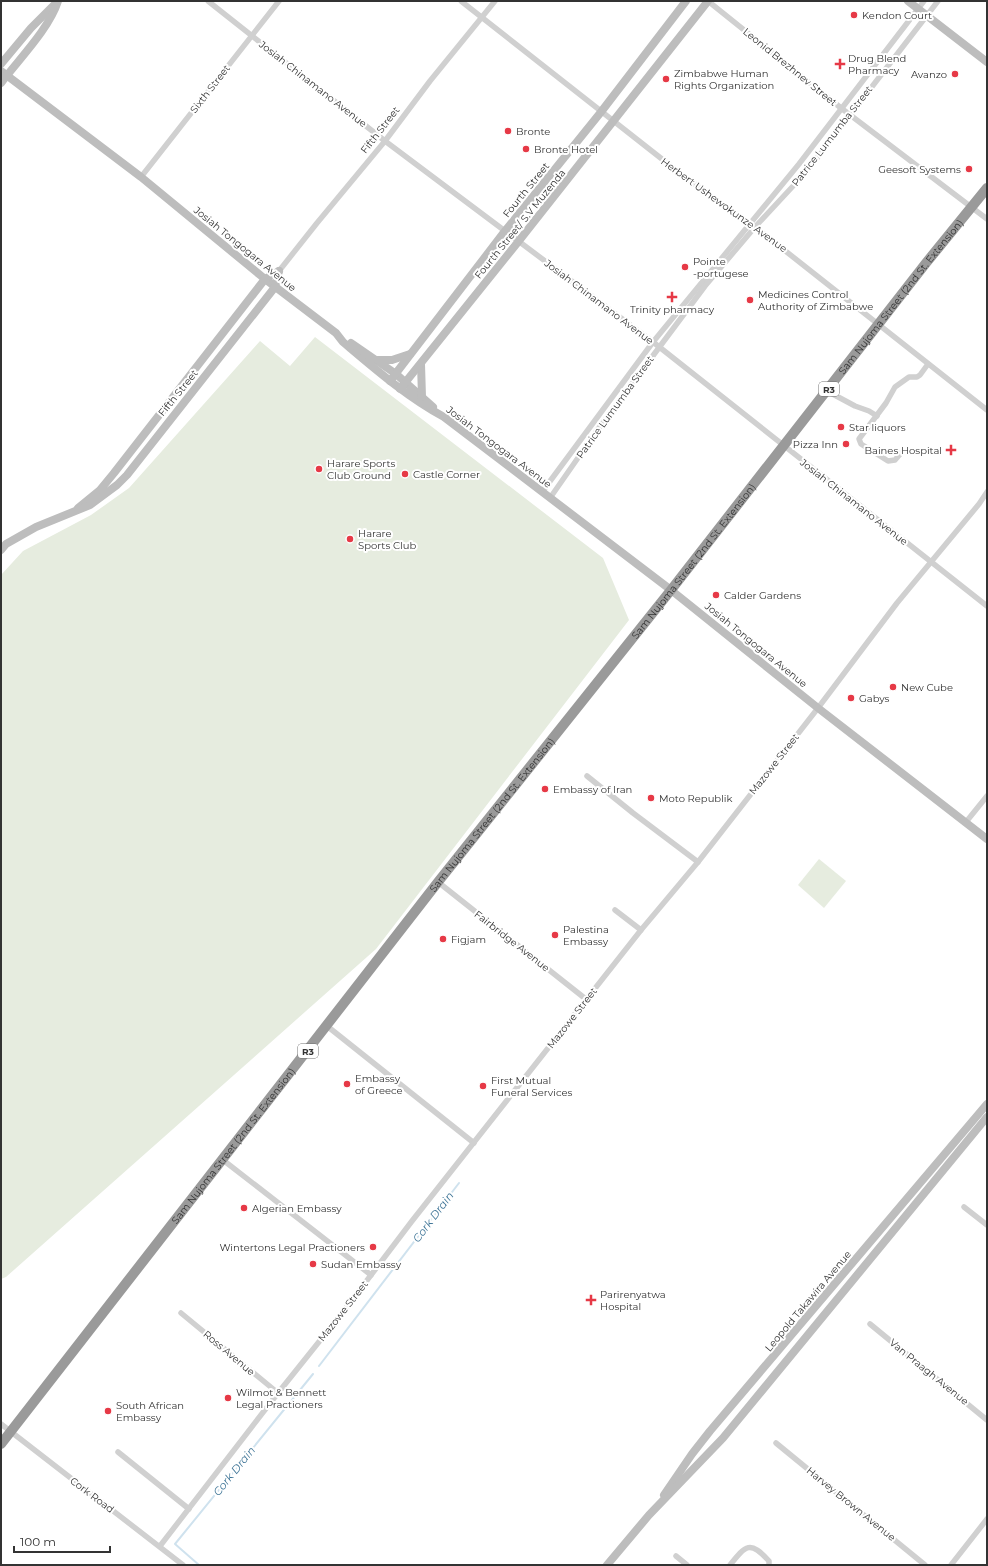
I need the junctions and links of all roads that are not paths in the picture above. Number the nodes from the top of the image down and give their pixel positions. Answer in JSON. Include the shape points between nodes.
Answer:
{"nodes":[{"id":1,"x":58,"y":1,"type":"edge"},
{"id":2,"x":208,"y":1,"type":"edge"},
{"id":3,"x":279,"y":1,"type":"edge"},
{"id":4,"x":462,"y":1,"type":"edge"},
{"id":5,"x":495,"y":1,"type":"edge"},
{"id":6,"x":686,"y":1,"type":"edge"},
{"id":7,"x":708,"y":1,"type":"edge"},
{"id":8,"x":908,"y":1,"type":"edge"},
{"id":9,"x":924,"y":1,"type":"edge"},
{"id":10,"x":938,"y":1,"type":"edge"},
{"id":11,"x":918,"y":9,"type":"junction"},
{"id":12,"x":926,"y":16,"type":"junction"},
{"id":13,"x":482,"y":17,"type":"junction"},
{"id":14,"x":252,"y":36,"type":"junction"},
{"id":15,"x":987,"y":62,"type":"edge"},
{"id":16,"x":1,"y":64,"type":"edge"},
{"id":17,"x":4,"y":74,"type":"edge"},
{"id":18,"x":1,"y":83,"type":"edge"},
{"id":19,"x":842,"y":108,"type":"junction"},
{"id":20,"x":601,"y":112,"type":"junction"},
{"id":21,"x":850,"y":114,"type":"junction"},
{"id":22,"x":614,"y":122,"type":"junction"},
{"id":23,"x":385,"y":141,"type":"junction"},
{"id":24,"x":141,"y":177,"type":"junction"},
{"id":25,"x":987,"y":188,"type":"edge"},
{"id":26,"x":972,"y":207,"type":"junction"},
{"id":27,"x":987,"y":219,"type":"edge"},
{"id":28,"x":753,"y":226,"type":"junction"},
{"id":29,"x":505,"y":232,"type":"junction"},
{"id":30,"x":518,"y":242,"type":"junction"},
{"id":31,"x":279,"y":271,"type":"junction"},
{"id":32,"x":265,"y":279,"type":"junction"},
{"id":33,"x":275,"y":287,"type":"junction"},
{"id":34,"x":879,"y":325,"type":"junction"},
{"id":35,"x":336,"y":333,"type":"junction"},
{"id":36,"x":653,"y":342,"type":"junction"},
{"id":37,"x":659,"y":348,"type":"junction"},
{"id":38,"x":410,"y":354,"type":"junction"},
{"id":39,"x":378,"y":360,"type":"junction"},
{"id":40,"x":421,"y":364,"type":"junction"},
{"id":41,"x":928,"y":364,"type":"junction"},
{"id":42,"x":396,"y":374,"type":"junction"},
{"id":43,"x":390,"y":381,"type":"junction"},
{"id":44,"x":406,"y":382,"type":"junction"},
{"id":45,"x":400,"y":389,"type":"junction"},
{"id":46,"x":827,"y":391,"type":"junction"},
{"id":47,"x":422,"y":397,"type":"junction"},
{"id":48,"x":987,"y":410,"type":"edge"},
{"id":49,"x":877,"y":416,"type":"junction"},
{"id":50,"x":444,"y":417,"type":"junction"},
{"id":51,"x":784,"y":447,"type":"junction"},
{"id":52,"x":901,"y":453,"type":"dead end"},
{"id":53,"x":542,"y":492,"type":"junction"},
{"id":54,"x":987,"y":492,"type":"edge"},
{"id":55,"x":550,"y":498,"type":"junction"},
{"id":56,"x":74,"y":511,"type":"junction"},
{"id":57,"x":1,"y":550,"type":"edge"},
{"id":58,"x":932,"y":562,"type":"junction"},
{"id":59,"x":671,"y":590,"type":"junction"},
{"id":60,"x":987,"y":606,"type":"edge"},
{"id":61,"x":818,"y":708,"type":"junction"},
{"id":62,"x":587,"y":776,"type":"dead end"},
{"id":63,"x":987,"y":796,"type":"edge"},
{"id":64,"x":966,"y":822,"type":"junction"},
{"id":65,"x":987,"y":839,"type":"edge"},
{"id":66,"x":698,"y":862,"type":"junction"},
{"id":67,"x":438,"y":882,"type":"junction"},
{"id":68,"x":615,"y":910,"type":"dead end"},
{"id":69,"x":641,"y":930,"type":"junction"},
{"id":70,"x":586,"y":1000,"type":"junction"},
{"id":71,"x":327,"y":1026,"type":"junction"},
{"id":72,"x":987,"y":1104,"type":"edge"},
{"id":73,"x":987,"y":1117,"type":"edge"},
{"id":74,"x":474,"y":1143,"type":"junction"},
{"id":75,"x":223,"y":1160,"type":"junction"},
{"id":76,"x":964,"y":1207,"type":"dead end"},
{"id":77,"x":987,"y":1225,"type":"edge"},
{"id":78,"x":371,"y":1275,"type":"junction"},
{"id":79,"x":181,"y":1313,"type":"dead end"},
{"id":80,"x":870,"y":1324,"type":"dead end"},
{"id":81,"x":278,"y":1393,"type":"junction"},
{"id":82,"x":987,"y":1420,"type":"edge"},
{"id":83,"x":1,"y":1424,"type":"edge"},
{"id":84,"x":10,"y":1432,"type":"junction"},
{"id":85,"x":1,"y":1444,"type":"edge"},
{"id":86,"x":776,"y":1444,"type":"dead end"},
{"id":87,"x":118,"y":1452,"type":"dead end"},
{"id":88,"x":190,"y":1509,"type":"junction"},
{"id":89,"x":650,"y":1515,"type":"junction"},
{"id":90,"x":987,"y":1519,"type":"edge"},
{"id":91,"x":160,"y":1546,"type":"junction"},
{"id":92,"x":676,"y":1556,"type":"dead end"},
{"id":93,"x":183,"y":1565,"type":"edge"},
{"id":94,"x":607,"y":1565,"type":"edge"},
{"id":95,"x":687,"y":1565,"type":"edge"},
{"id":96,"x":730,"y":1565,"type":"edge"},
{"id":97,"x":769,"y":1565,"type":"edge"},
{"id":98,"x":925,"y":1565,"type":"edge"},
{"id":99,"x":951,"y":1565,"type":"edge"}],
"edges":[{"from":1,"to":16,"type":"main road"},
{"from":1,"to":17,"type":"main road","via":[[40,33]]},
{"from":2,"to":14,"type":"street","name":"Josiah Chinamano Avenue"},
{"from":3,"to":14,"type":"street","name":"Sixth Street"},
{"from":4,"to":13,"type":"street","name":"Herbert Ushewokunze Avenue"},
{"from":5,"to":13,"type":"street","name":"Fifth Street"},
{"from":6,"to":20,"type":"main road","name":"Fourth Street"},
{"from":7,"to":19,"type":"street","name":"Leonid Brezhnev Street"},
{"from":7,"to":22,"type":"main road","name":"Fourth Street/ S.V Muzenda"},
{"from":8,"to":11,"type":"main road"},
{"from":9,"to":11,"type":"street","name":"Patrice Lumumba Street"},
{"from":10,"to":12,"type":"street","name":"Patrice Lumumba Street"},
{"from":11,"to":12,"type":"main road"},
{"from":11,"to":19,"type":"street","name":"Patrice Lumumba Street"},
{"from":12,"to":15,"type":"main road"},
{"from":12,"to":21,"type":"street","name":"Patrice Lumumba Street"},
{"from":13,"to":20,"type":"street","name":"Herbert Ushewokunze Avenue"},
{"from":13,"to":23,"type":"street","name":"Fifth Street"},
{"from":14,"to":23,"type":"street","name":"Josiah Chinamano Avenue"},
{"from":14,"to":24,"type":"street","name":"Sixth Street"},
{"from":17,"to":18,"type":"main road"},
{"from":17,"to":24,"type":"main road","name":"Josiah Tongogara Avenue"},
{"from":19,"to":21,"type":"street","name":"Leonid Brezhnev Street"},
{"from":19,"to":28,"type":"street","name":"Patrice Lumumba Street"},
{"from":20,"to":22,"type":"street","name":"Herbert Ushewokunze Avenue"},
{"from":20,"to":29,"type":"main road","name":"Fourth Street"},
{"from":21,"to":26,"type":"street","name":"Leonid Brezhnev Street"},
{"from":21,"to":28,"type":"street","name":"Patrice Lumumba Street","via":[[807,171]]},
{"from":22,"to":28,"type":"street","name":"Herbert Ushewokunze Avenue"},
{"from":22,"to":30,"type":"main road","name":"Fourth Street/ S.V Muzenda"},
{"from":23,"to":29,"type":"street","name":"Josiah Chinamano Avenue"},
{"from":23,"to":31,"type":"street","name":"Fifth Street"},
{"from":24,"to":32,"type":"main road","name":"Josiah Tongogara Avenue"},
{"from":25,"to":26,"type":"highway","name":"Sam Nujoma Street (2nd St. Extension)","number":"R3"},
{"from":26,"to":27,"type":"street","name":"Leonid Brezhnev Street"},
{"from":26,"to":34,"type":"highway","name":"Sam Nujoma Street (2nd St. Extension)","number":"R3"},
{"from":28,"to":34,"type":"street","name":"Herbert Ushewokunze Avenue"},
{"from":28,"to":36,"type":"street","name":"Patrice Lumumba Street"},
{"from":28,"to":37,"type":"street","name":"Patrice Lumumba Street"},
{"from":29,"to":30,"type":"street","name":"Josiah Chinamano Avenue"},
{"from":29,"to":38,"type":"main road","name":"Fourth Street"},
{"from":30,"to":36,"type":"street","name":"Josiah Chinamano Avenue"},
{"from":30,"to":40,"type":"main road","name":"Fourth Street/ S.V Muzenda"},
{"from":31,"to":32,"type":"main road","name":"Fifth Street"},
{"from":31,"to":33,"type":"main road","name":"Fifth Street"},
{"from":32,"to":33,"type":"main road","name":"Josiah Tongogara Avenue"},
{"from":32,"to":56,"type":"main road","name":"Fifth Street","via":[[114,474],[100,490]]},
{"from":33,"to":35,"type":"main road","name":"Josiah Tongogara Avenue"},
{"from":33,"to":56,"type":"main road","name":"Fifth Street","via":[[127,475],[90,505]]},
{"from":34,"to":41,"type":"street","name":"Herbert Ushewokunze Avenue"},
{"from":34,"to":46,"type":"highway","name":"Sam Nujoma Street (2nd St. Extension)","number":"R3"},
{"from":35,"to":39,"type":"main road"},
{"from":35,"to":43,"type":"main road","name":"Josiah Tongogara Avenue","via":[[343,342]]},
{"from":36,"to":37,"type":"street","name":"Josiah Chinamano Avenue"},
{"from":36,"to":53,"type":"street","name":"Patrice Lumumba Street"},
{"from":37,"to":51,"type":"street","name":"Josiah Chinamano Avenue"},
{"from":37,"to":55,"type":"street","name":"Patrice Lumumba Street"},
{"from":38,"to":39,"type":"main road","via":[[392,360]]},
{"from":38,"to":42,"type":"main road","name":"Fourth Street"},
{"from":39,"to":42,"type":"main road"},
{"from":40,"to":44,"type":"main road"},
{"from":40,"to":47,"type":"main road"},
{"from":41,"to":48,"type":"street","name":"Herbert Ushewokunze Avenue"},
{"from":41,"to":49,"type":"street","via":[[920,375],[910,377],[895,387]]},
{"from":42,"to":43,"type":"main road","name":"Fourth Street"},
{"from":42,"to":44,"type":"main road"},
{"from":43,"to":45,"type":"main road","name":"Josiah Tongogara Avenue"},
{"from":44,"to":45,"type":"main road"},
{"from":44,"to":47,"type":"main road"},
{"from":45,"to":50,"type":"main road","name":"Josiah Tongogara Avenue"},
{"from":46,"to":49,"type":"street"},
{"from":46,"to":51,"type":"highway","name":"Sam Nujoma Street (2nd St. Extension)","number":"R3"},
{"from":47,"to":50,"type":"main road"},
{"from":49,"to":52,"type":"street","via":[[859,439],[861,444],[888,462],[895,460]]},
{"from":50,"to":53,"type":"main road","name":"Josiah Tongogara Avenue"},
{"from":51,"to":58,"type":"street","name":"Josiah Chinamano Avenue"},
{"from":51,"to":59,"type":"highway","name":"Sam Nujoma Street (2nd St. Extension)","number":"R3"},
{"from":53,"to":55,"type":"main road","name":"Josiah Tongogara Avenue"},
{"from":54,"to":58,"type":"street","name":"Mazowe Street"},
{"from":55,"to":59,"type":"main road","name":"Josiah Tongogara Avenue"},
{"from":56,"to":57,"type":"main road","name":"Fifth Street","via":[[36,527],[6,544]]},
{"from":58,"to":60,"type":"street","name":"Josiah Chinamano Avenue"},
{"from":58,"to":61,"type":"street","name":"Mazowe Street","via":[[896,603]]},
{"from":59,"to":61,"type":"main road","name":"Josiah Tongogara Avenue"},
{"from":59,"to":67,"type":"highway","name":"Sam Nujoma Street (2nd St. Extension)","number":"R3"},
{"from":61,"to":64,"type":"main road","name":"Josiah Tongogara Avenue"},
{"from":61,"to":66,"type":"street","name":"Mazowe Street"},
{"from":62,"to":66,"type":"street"},
{"from":63,"to":64,"type":"street"},
{"from":64,"to":65,"type":"main road","name":"Josiah Tongogara Avenue"},
{"from":66,"to":69,"type":"street","name":"Mazowe Street"},
{"from":67,"to":70,"type":"street","name":"Fairbridge Avenue"},
{"from":67,"to":71,"type":"highway","name":"Sam Nujoma Street (2nd St. Extension)","number":"R3"},
{"from":68,"to":69,"type":"street"},
{"from":69,"to":70,"type":"street","name":"Mazowe Street"},
{"from":70,"to":74,"type":"street","name":"Mazowe Street"},
{"from":71,"to":74,"type":"street"},
{"from":71,"to":75,"type":"highway","name":"Sam Nujoma Street (2nd St. Extension)","number":"R3"},
{"from":72,"to":89,"type":"main road","name":"Leopold Takawira Avenue","via":[[710,1432]]},
{"from":73,"to":89,"type":"main road","name":"Leopold Takawira Avenue","via":[[723,1438]]},
{"from":74,"to":78,"type":"street","name":"Mazowe Street"},
{"from":75,"to":78,"type":"street"},
{"from":75,"to":84,"type":"highway","name":"Sam Nujoma Street (2nd St. Extension)","number":"R3"},
{"from":76,"to":77,"type":"street"},
{"from":78,"to":81,"type":"street","name":"Mazowe Street"},
{"from":79,"to":81,"type":"street","name":"Ross Avenue"},
{"from":80,"to":82,"type":"street","name":"Van Praagh Avenue"},
{"from":81,"to":88,"type":"street","name":"Mazowe Street"},
{"from":83,"to":84,"type":"street","name":"Cork Road"},
{"from":84,"to":85,"type":"highway","name":"Sam Nujoma Street (2nd St. Extension)","number":"R3"},
{"from":84,"to":91,"type":"street","name":"Cork Road"},
{"from":86,"to":98,"type":"street","name":"Harvey Brown Avenue"},
{"from":87,"to":88,"type":"street"},
{"from":88,"to":91,"type":"street","name":"Mazowe Street"},
{"from":89,"to":94,"type":"main road","name":"Leopold Takawira Avenue"},
{"from":90,"to":99,"type":"street"},
{"from":91,"to":93,"type":"street","name":"Cork Road"},
{"from":92,"to":95,"type":"street"},
{"from":96,"to":97,"type":"street","via":[[749,1547],[765,1556]]}]}
